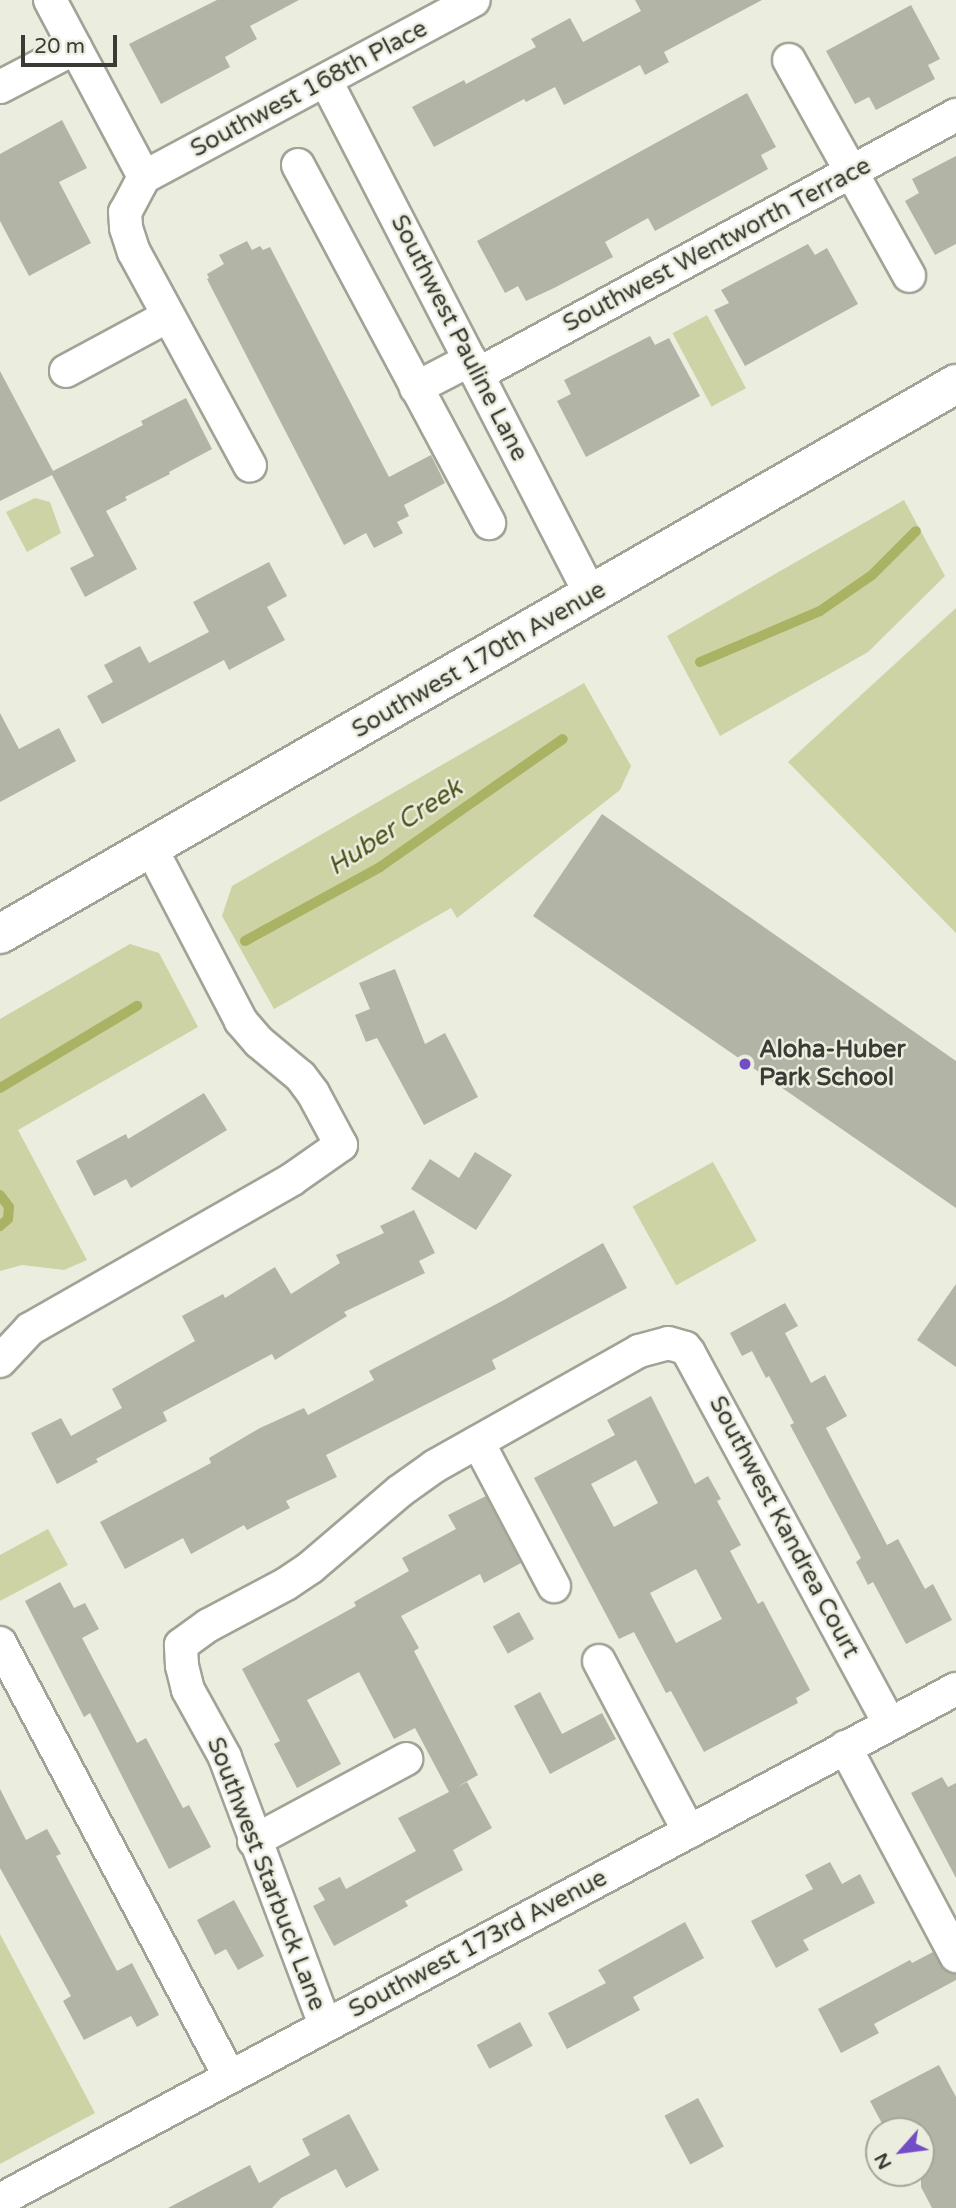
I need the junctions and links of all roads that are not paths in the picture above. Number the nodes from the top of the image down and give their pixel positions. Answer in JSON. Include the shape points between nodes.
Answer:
{"nodes":[{"id":1,"x":50,"y":0,"type":"edge"},
{"id":2,"x":474,"y":0,"type":"edge"},
{"id":3,"x":75,"y":48,"type":"junction"},
{"id":4,"x":789,"y":60,"type":"dead end"},
{"id":5,"x":326,"y":80,"type":"junction"},
{"id":6,"x":0,"y":87,"type":"edge"},
{"id":7,"x":956,"y":115,"type":"edge"},
{"id":8,"x":298,"y":165,"type":"dead end"},
{"id":9,"x":851,"y":172,"type":"junction"},
{"id":10,"x":144,"y":177,"type":"junction"},
{"id":11,"x":909,"y":276,"type":"dead end"},
{"id":12,"x":168,"y":316,"type":"junction"},
{"id":13,"x":474,"y":367,"type":"junction"},
{"id":14,"x":66,"y":371,"type":"dead end"},
{"id":15,"x":956,"y":384,"type":"edge"},
{"id":16,"x":416,"y":388,"type":"junction"},
{"id":17,"x":250,"y":466,"type":"dead end"},
{"id":18,"x":489,"y":523,"type":"dead end"},
{"id":19,"x":592,"y":595,"type":"junction"},
{"id":20,"x":151,"y":848,"type":"junction"},
{"id":21,"x":0,"y":934,"type":"edge"},
{"id":22,"x":0,"y":1361,"type":"edge"},
{"id":23,"x":478,"y":1443,"type":"junction"},
{"id":24,"x":554,"y":1586,"type":"dead end"},
{"id":25,"x":0,"y":1643,"type":"edge"},
{"id":26,"x":599,"y":1661,"type":"dead end"},
{"id":27,"x":956,"y":1689,"type":"edge"},
{"id":28,"x":889,"y":1723,"type":"junction"},
{"id":29,"x":845,"y":1747,"type":"junction"},
{"id":30,"x":406,"y":1759,"type":"dead end"},
{"id":31,"x":689,"y":1832,"type":"junction"},
{"id":32,"x":254,"y":1841,"type":"junction"},
{"id":33,"x":956,"y":1956,"type":"edge"},
{"id":34,"x":325,"y":2025,"type":"junction"},
{"id":35,"x":230,"y":2077,"type":"junction"},
{"id":36,"x":0,"y":2200,"type":"edge"}],
"edges":[{"from":1,"to":3,"type":"street"},
{"from":2,"to":5,"type":"street","name":"Southwest 168th Place"},
{"from":3,"to":6,"type":"street"},
{"from":3,"to":10,"type":"street"},
{"from":4,"to":9,"type":"street"},
{"from":5,"to":10,"type":"street","name":"Southwest 168th Place"},
{"from":5,"to":13,"type":"street","name":"Southwest Pauline Lane"},
{"from":7,"to":9,"type":"street","name":"Southwest Wentworth Terrace"},
{"from":8,"to":16,"type":"street"},
{"from":9,"to":11,"type":"street"},
{"from":9,"to":13,"type":"street","name":"Southwest Wentworth Terrace"},
{"from":10,"to":12,"type":"street","via":[[125,212],[126,228]]},
{"from":12,"to":14,"type":"street"},
{"from":12,"to":17,"type":"street"},
{"from":13,"to":16,"type":"street","name":"Southwest Wentworth Terrace"},
{"from":13,"to":19,"type":"street","name":"Southwest Pauline Lane"},
{"from":15,"to":19,"type":"main road","name":"Southwest 170th Avenue"},
{"from":16,"to":18,"type":"street"},
{"from":19,"to":20,"type":"main road","name":"Southwest 170th Avenue"},
{"from":20,"to":21,"type":"main road","name":"Southwest 170th Avenue"},
{"from":20,"to":22,"type":"street","via":[[240,1021],[300,1076],[341,1145],[291,1181],[30,1329]]},
{"from":23,"to":24,"type":"street"},
{"from":23,"to":28,"type":"street","name":"Southwest Kandrea Court","via":[[639,1351],[668,1343],[685,1348]]},
{"from":23,"to":32,"type":"street","name":"Southwest Starbuck Lane","via":[[400,1491],[311,1567],[181,1645],[188,1690],[225,1757]]},
{"from":25,"to":35,"type":"street"},
{"from":26,"to":31,"type":"street"},
{"from":27,"to":28,"type":"street","name":"Southwest 173rd Avenue"},
{"from":28,"to":29,"type":"street","name":"Southwest 173rd Avenue"},
{"from":29,"to":31,"type":"street","name":"Southwest 173rd Avenue"},
{"from":29,"to":33,"type":"street"},
{"from":30,"to":32,"type":"street"},
{"from":31,"to":34,"type":"street","name":"Southwest 173rd Avenue"},
{"from":32,"to":34,"type":"street","name":"Southwest Starbuck Lane"},
{"from":34,"to":35,"type":"street","name":"Southwest 173rd Avenue"},
{"from":35,"to":36,"type":"street","name":"Southwest 173rd Avenue"}]}
